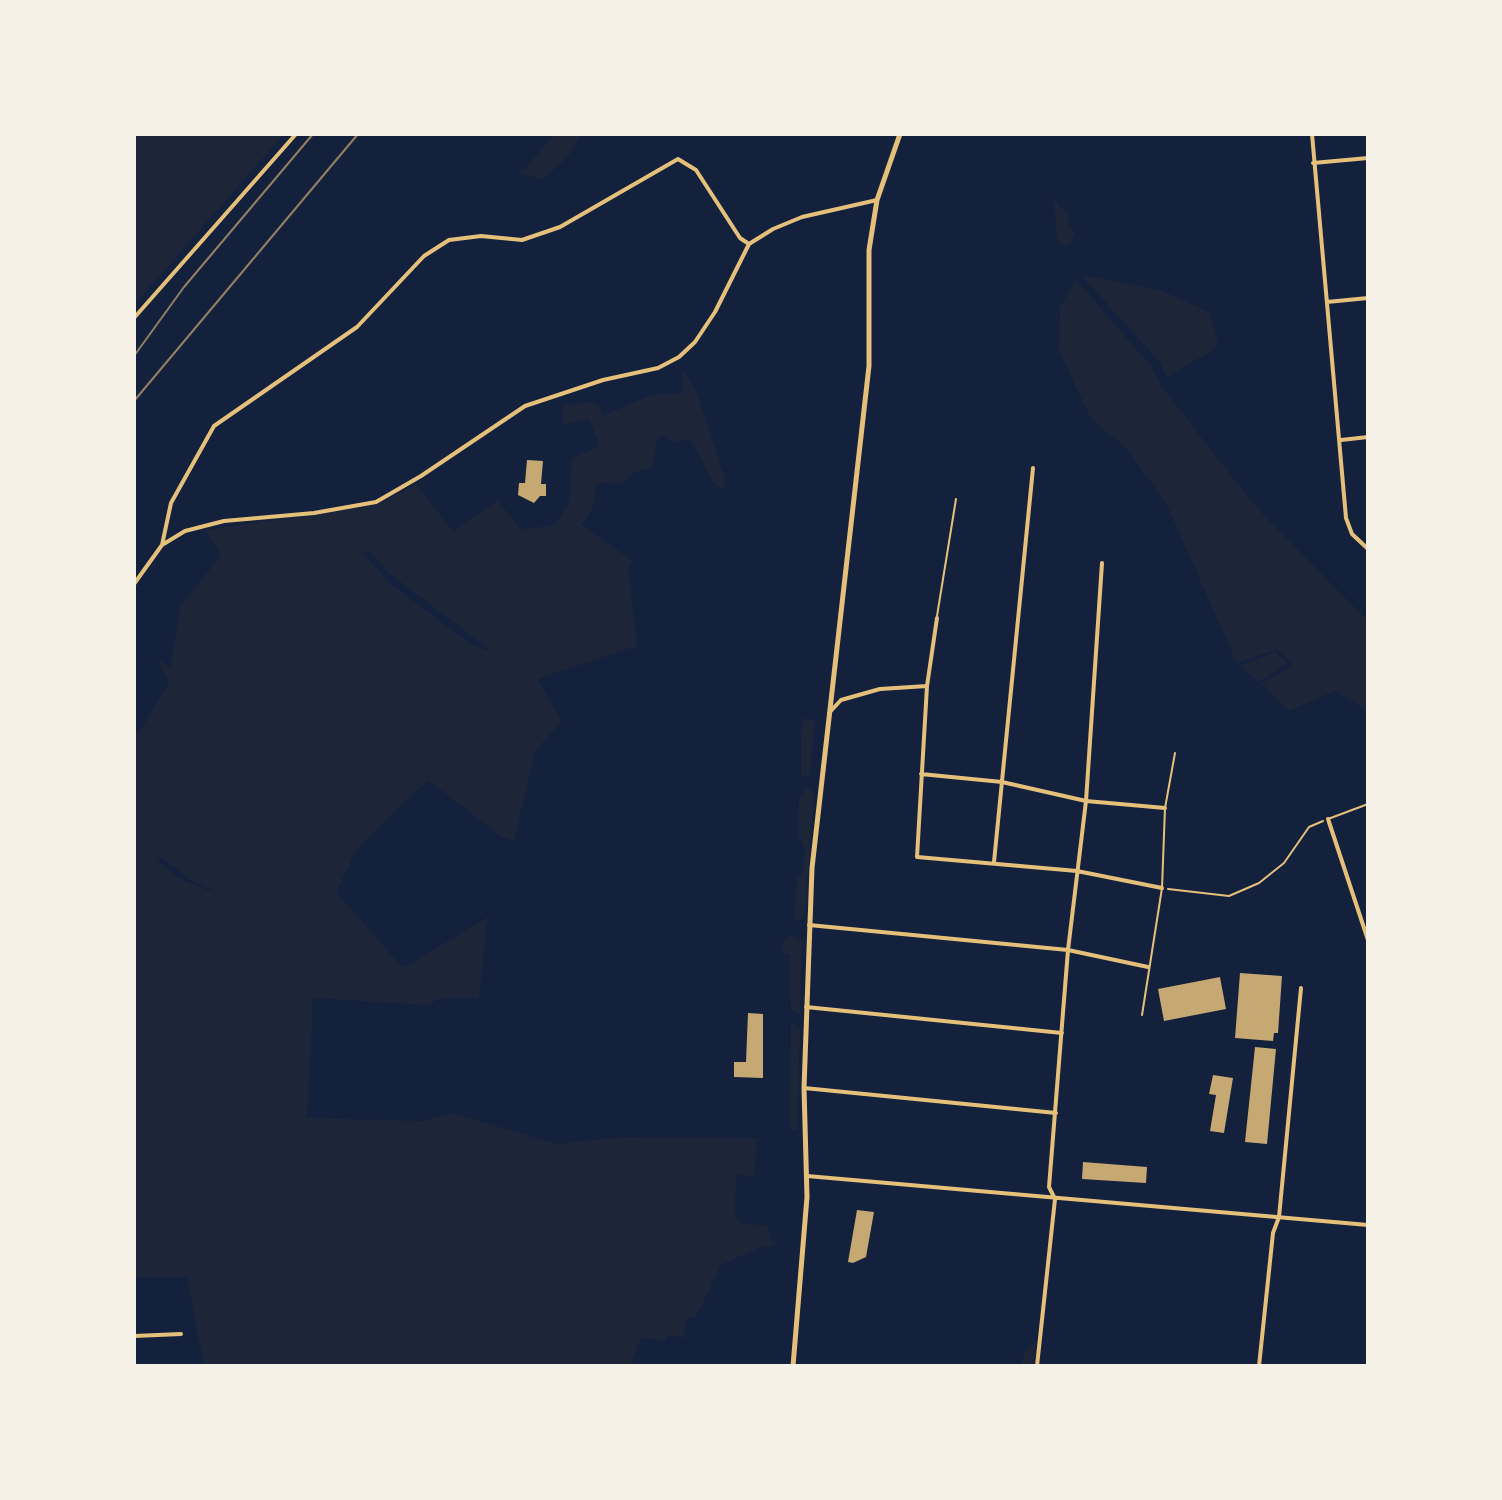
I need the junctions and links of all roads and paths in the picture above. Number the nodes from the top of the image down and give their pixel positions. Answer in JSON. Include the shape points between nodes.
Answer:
{"nodes":[{"id":1,"x":296,"y":134,"type":"edge"},
{"id":2,"x":900,"y":134,"type":"edge"},
{"id":3,"x":1312,"y":134,"type":"edge"},
{"id":4,"x":1368,"y":158,"type":"edge"},
{"id":5,"x":1313,"y":163,"type":"junction"},
{"id":6,"x":877,"y":200,"type":"junction"},
{"id":7,"x":749,"y":244,"type":"junction"},
{"id":8,"x":1368,"y":298,"type":"edge"},
{"id":9,"x":1326,"y":302,"type":"junction"},
{"id":10,"x":134,"y":318,"type":"edge"},
{"id":11,"x":1368,"y":437,"type":"edge"},
{"id":12,"x":1341,"y":440,"type":"junction"},
{"id":13,"x":1033,"y":468,"type":"dead end"},
{"id":14,"x":956,"y":499,"type":"dead end"},
{"id":15,"x":162,"y":545,"type":"junction"},
{"id":16,"x":1368,"y":549,"type":"edge"},
{"id":17,"x":1102,"y":563,"type":"dead end"},
{"id":18,"x":134,"y":584,"type":"edge"},
{"id":19,"x":937,"y":618,"type":"joint"},
{"id":20,"x":927,"y":686,"type":"junction"},
{"id":21,"x":828,"y":715,"type":"junction"},
{"id":22,"x":1175,"y":753,"type":"dead end"},
{"id":23,"x":921,"y":774,"type":"junction"},
{"id":24,"x":1002,"y":782,"type":"junction"},
{"id":25,"x":1086,"y":801,"type":"junction"},
{"id":26,"x":1368,"y":804,"type":"edge"},
{"id":27,"x":1165,"y":808,"type":"junction"},
{"id":28,"x":1328,"y":819,"type":"junction"},
{"id":29,"x":994,"y":862,"type":"junction"},
{"id":30,"x":1077,"y":871,"type":"junction"},
{"id":31,"x":1162,"y":888,"type":"junction"},
{"id":32,"x":808,"y":925,"type":"junction"},
{"id":33,"x":1368,"y":940,"type":"edge"},
{"id":34,"x":1068,"y":950,"type":"junction"},
{"id":35,"x":1148,"y":967,"type":"junction"},
{"id":36,"x":1301,"y":988,"type":"dead end"},
{"id":37,"x":806,"y":1007,"type":"junction"},
{"id":38,"x":1142,"y":1015,"type":"dead end"},
{"id":39,"x":1062,"y":1033,"type":"junction"},
{"id":40,"x":804,"y":1088,"type":"junction"},
{"id":41,"x":1056,"y":1113,"type":"junction"},
{"id":42,"x":807,"y":1176,"type":"junction"},
{"id":43,"x":1055,"y":1199,"type":"junction"},
{"id":44,"x":1279,"y":1217,"type":"junction"},
{"id":45,"x":1368,"y":1225,"type":"edge"},
{"id":46,"x":181,"y":1334,"type":"dead end"},
{"id":47,"x":134,"y":1336,"type":"edge"},
{"id":48,"x":793,"y":1366,"type":"edge"},
{"id":49,"x":1037,"y":1366,"type":"edge"},
{"id":50,"x":1259,"y":1366,"type":"edge"}],
"edges":[{"from":1,"to":10,"type":"street"},
{"from":2,"to":6,"type":"main road"},
{"from":3,"to":5,"type":"street"},
{"from":4,"to":5,"type":"street"},
{"from":5,"to":9,"type":"street"},
{"from":6,"to":7,"type":"street","via":[[802,217]]},
{"from":6,"to":21,"type":"main road","via":[[869,250],[869,366]]},
{"from":7,"to":15,"type":"street","via":[[695,342],[658,368],[525,406],[376,502],[224,521],[185,531]]},
{"from":7,"to":15,"type":"street","via":[[696,170],[678,159],[535,236],[449,240],[424,256],[357,327],[214,426],[171,503]]},
{"from":8,"to":9,"type":"street"},
{"from":9,"to":12,"type":"street"},
{"from":11,"to":12,"type":"street"},
{"from":12,"to":16,"type":"street","via":[[1346,518],[1352,534]]},
{"from":13,"to":24,"type":"street"},
{"from":14,"to":19,"type":"lane"},
{"from":15,"to":18,"type":"street"},
{"from":17,"to":25,"type":"street"},
{"from":19,"to":20,"type":"street"},
{"from":20,"to":21,"type":"street","via":[[880,689],[841,700]]},
{"from":20,"to":23,"type":"street"},
{"from":21,"to":32,"type":"main road"},
{"from":22,"to":27,"type":"lane"},
{"from":23,"to":24,"type":"street"},
{"from":23,"to":29,"type":"street","via":[[917,857]]},
{"from":24,"to":25,"type":"street"},
{"from":24,"to":29,"type":"street"},
{"from":25,"to":27,"type":"street"},
{"from":25,"to":30,"type":"street"},
{"from":26,"to":28,"type":"lane"},
{"from":27,"to":31,"type":"lane"},
{"from":28,"to":31,"type":"path","via":[[1309,827],[1284,863],[1259,883],[1229,896]]},
{"from":28,"to":33,"type":"street"},
{"from":29,"to":30,"type":"street"},
{"from":30,"to":31,"type":"street"},
{"from":30,"to":34,"type":"street"},
{"from":31,"to":35,"type":"lane"},
{"from":32,"to":34,"type":"street"},
{"from":32,"to":37,"type":"main road"},
{"from":34,"to":35,"type":"street"},
{"from":34,"to":39,"type":"street"},
{"from":35,"to":38,"type":"lane"},
{"from":36,"to":44,"type":"street"},
{"from":37,"to":39,"type":"street"},
{"from":37,"to":40,"type":"main road"},
{"from":39,"to":41,"type":"street"},
{"from":40,"to":41,"type":"street"},
{"from":40,"to":42,"type":"main road"},
{"from":41,"to":43,"type":"street","via":[[1049,1187]]},
{"from":42,"to":43,"type":"street"},
{"from":42,"to":48,"type":"main road"},
{"from":43,"to":44,"type":"street"},
{"from":43,"to":49,"type":"street"},
{"from":44,"to":45,"type":"street"},
{"from":44,"to":50,"type":"street"},
{"from":46,"to":47,"type":"street"}]}
